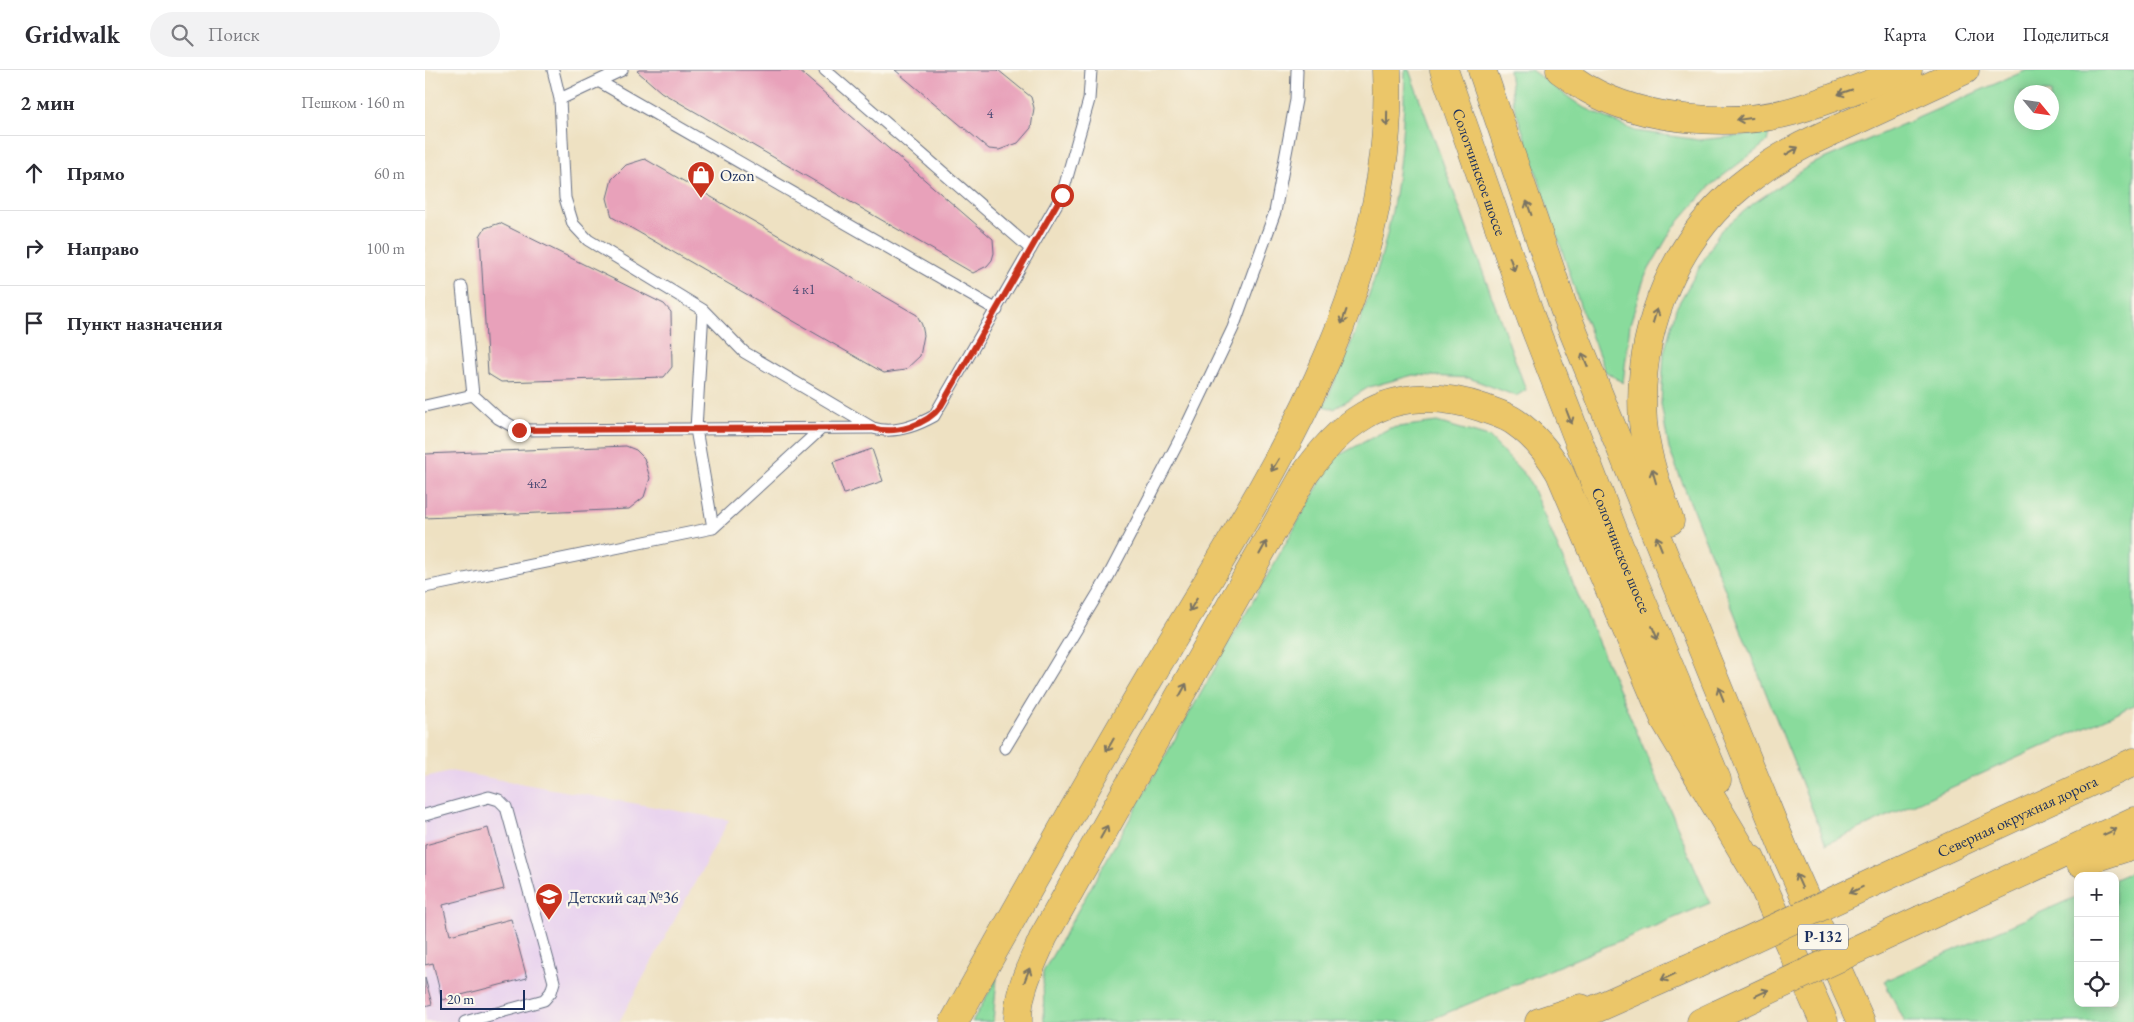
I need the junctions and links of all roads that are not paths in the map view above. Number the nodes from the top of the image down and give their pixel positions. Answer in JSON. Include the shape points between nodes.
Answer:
{"nodes":[{"id":1,"x":553,"y":70,"type":"edge"},
{"id":2,"x":622,"y":70,"type":"edge"},
{"id":3,"x":825,"y":70,"type":"edge"},
{"id":4,"x":1091,"y":70,"type":"edge"},
{"id":5,"x":1297,"y":70,"type":"edge"},
{"id":6,"x":1387,"y":70,"type":"edge"},
{"id":7,"x":1444,"y":70,"type":"edge"},
{"id":8,"x":1483,"y":70,"type":"edge"},
{"id":9,"x":1560,"y":70,"type":"edge"},
{"id":10,"x":1908,"y":70,"type":"edge"},
{"id":11,"x":1965,"y":70,"type":"edge"},
{"id":12,"x":601,"y":82,"type":"junction"},
{"id":13,"x":561,"y":99,"type":"junction"},
{"id":14,"x":1031,"y":249,"type":"junction"},
{"id":15,"x":462,"y":287,"type":"dead end"},
{"id":16,"x":703,"y":310,"type":"junction"},
{"id":17,"x":997,"y":310,"type":"junction"},
{"id":18,"x":473,"y":395,"type":"junction"},
{"id":19,"x":425,"y":406,"type":"edge"},
{"id":20,"x":822,"y":428,"type":"junction"},
{"id":21,"x":873,"y":428,"type":"junction"},
{"id":22,"x":696,"y":429,"type":"junction"},
{"id":23,"x":713,"y":528,"type":"junction"},
{"id":24,"x":425,"y":587,"type":"edge"},
{"id":25,"x":1005,"y":748,"type":"dead end"},
{"id":26,"x":2134,"y":753,"type":"edge"},
{"id":27,"x":2134,"y":762,"type":"edge"},
{"id":28,"x":425,"y":815,"type":"edge"},
{"id":29,"x":2015,"y":816,"type":"junction"},
{"id":30,"x":2134,"y":821,"type":"edge"},
{"id":31,"x":2134,"y":845,"type":"edge"},
{"id":32,"x":1785,"y":852,"type":"junction"},
{"id":33,"x":1757,"y":875,"type":"junction"},
{"id":34,"x":1934,"y":913,"type":"junction"},
{"id":35,"x":1640,"y":989,"type":"junction"},
{"id":36,"x":1709,"y":1018,"type":"edge"},
{"id":37,"x":465,"y":1022,"type":"edge"},
{"id":38,"x":954,"y":1022,"type":"edge"},
{"id":39,"x":1018,"y":1022,"type":"edge"},
{"id":40,"x":1539,"y":1022,"type":"edge"},
{"id":41,"x":1566,"y":1022,"type":"edge"},
{"id":42,"x":1823,"y":1022,"type":"edge"},
{"id":43,"x":1861,"y":1022,"type":"edge"}],
"edges":[{"from":1,"to":13,"type":"lane"},
{"from":2,"to":12,"type":"lane"},
{"from":3,"to":14,"type":"lane"},
{"from":4,"to":14,"type":"lane","via":[[1089,100],[1062,195]]},
{"from":5,"to":25,"type":"lane","via":[[1295,100],[1275,212],[1233,328],[1108,577]]},
{"from":6,"to":38,"type":"main road","one_way":true,"via":[[1383,166],[1371,234],[1339,329],[1312,392],[1280,456],[1108,748]]},
{"from":7,"to":33,"type":"main road","name":"Солотчинское шоссе","one_way":true,"via":[[1531,318],[1620,549]]},
{"from":32,"to":8,"type":"main road","one_way":true,"via":[[1564,309]]},
{"from":10,"to":9,"type":"main road","one_way":true,"via":[[1792,111],[1738,120],[1683,118],[1632,107],[1589,90]]},
{"from":32,"to":11,"type":"main road","one_way":true,"via":[[1744,703],[1658,490],[1649,459],[1643,422],[1649,338],[1664,289],[1683,253],[1708,217],[1751,177],[1797,148]]},
{"from":12,"to":13,"type":"lane"},
{"from":12,"to":17,"type":"lane"},
{"from":13,"to":16,"type":"lane","via":[[565,198],[573,224],[589,240]]},
{"from":14,"to":17,"type":"lane"},
{"from":15,"to":18,"type":"lane"},
{"from":16,"to":21,"type":"lane","via":[[744,352]]},
{"from":16,"to":22,"type":"lane"},
{"from":17,"to":21,"type":"lane","via":[[934,416],[884,432]]},
{"from":18,"to":19,"type":"lane"},
{"from":18,"to":22,"type":"lane","via":[[498,418],[519,430]]},
{"from":20,"to":21,"type":"lane"},
{"from":20,"to":22,"type":"lane"},
{"from":20,"to":23,"type":"lane"},
{"from":22,"to":23,"type":"lane"},
{"from":23,"to":24,"type":"lane"},
{"from":26,"to":29,"type":"main road"},
{"from":27,"to":29,"type":"main road","name":"Северная окружная дорога"},
{"from":28,"to":37,"type":"lane","via":[[489,797],[506,807],[554,982],[544,1000]]},
{"from":29,"to":35,"type":"main road","name":"Северная окружная дорога","one_way":true,"bridge":true},
{"from":34,"to":30,"type":"main road","one_way":true},
{"from":31,"to":34,"type":"main road"},
{"from":43,"to":32,"type":"main road","number":"Р-132","one_way":true},
{"from":39,"to":33,"type":"main road","one_way":true,"via":[[1017,1008],[1026,976],[1045,936],[1305,474],[1324,448],[1366,414],[1418,398],[1465,402],[1513,420],[1549,454],[1560,472],[1665,720]]},
{"from":33,"to":42,"type":"main road","name":"Солотчинское шоссе","number":"Р-132"},
{"from":36,"to":34,"type":"main road","one_way":true,"bridge":true},
{"from":35,"to":40,"type":"main road"},
{"from":35,"to":41,"type":"main road"}]}
